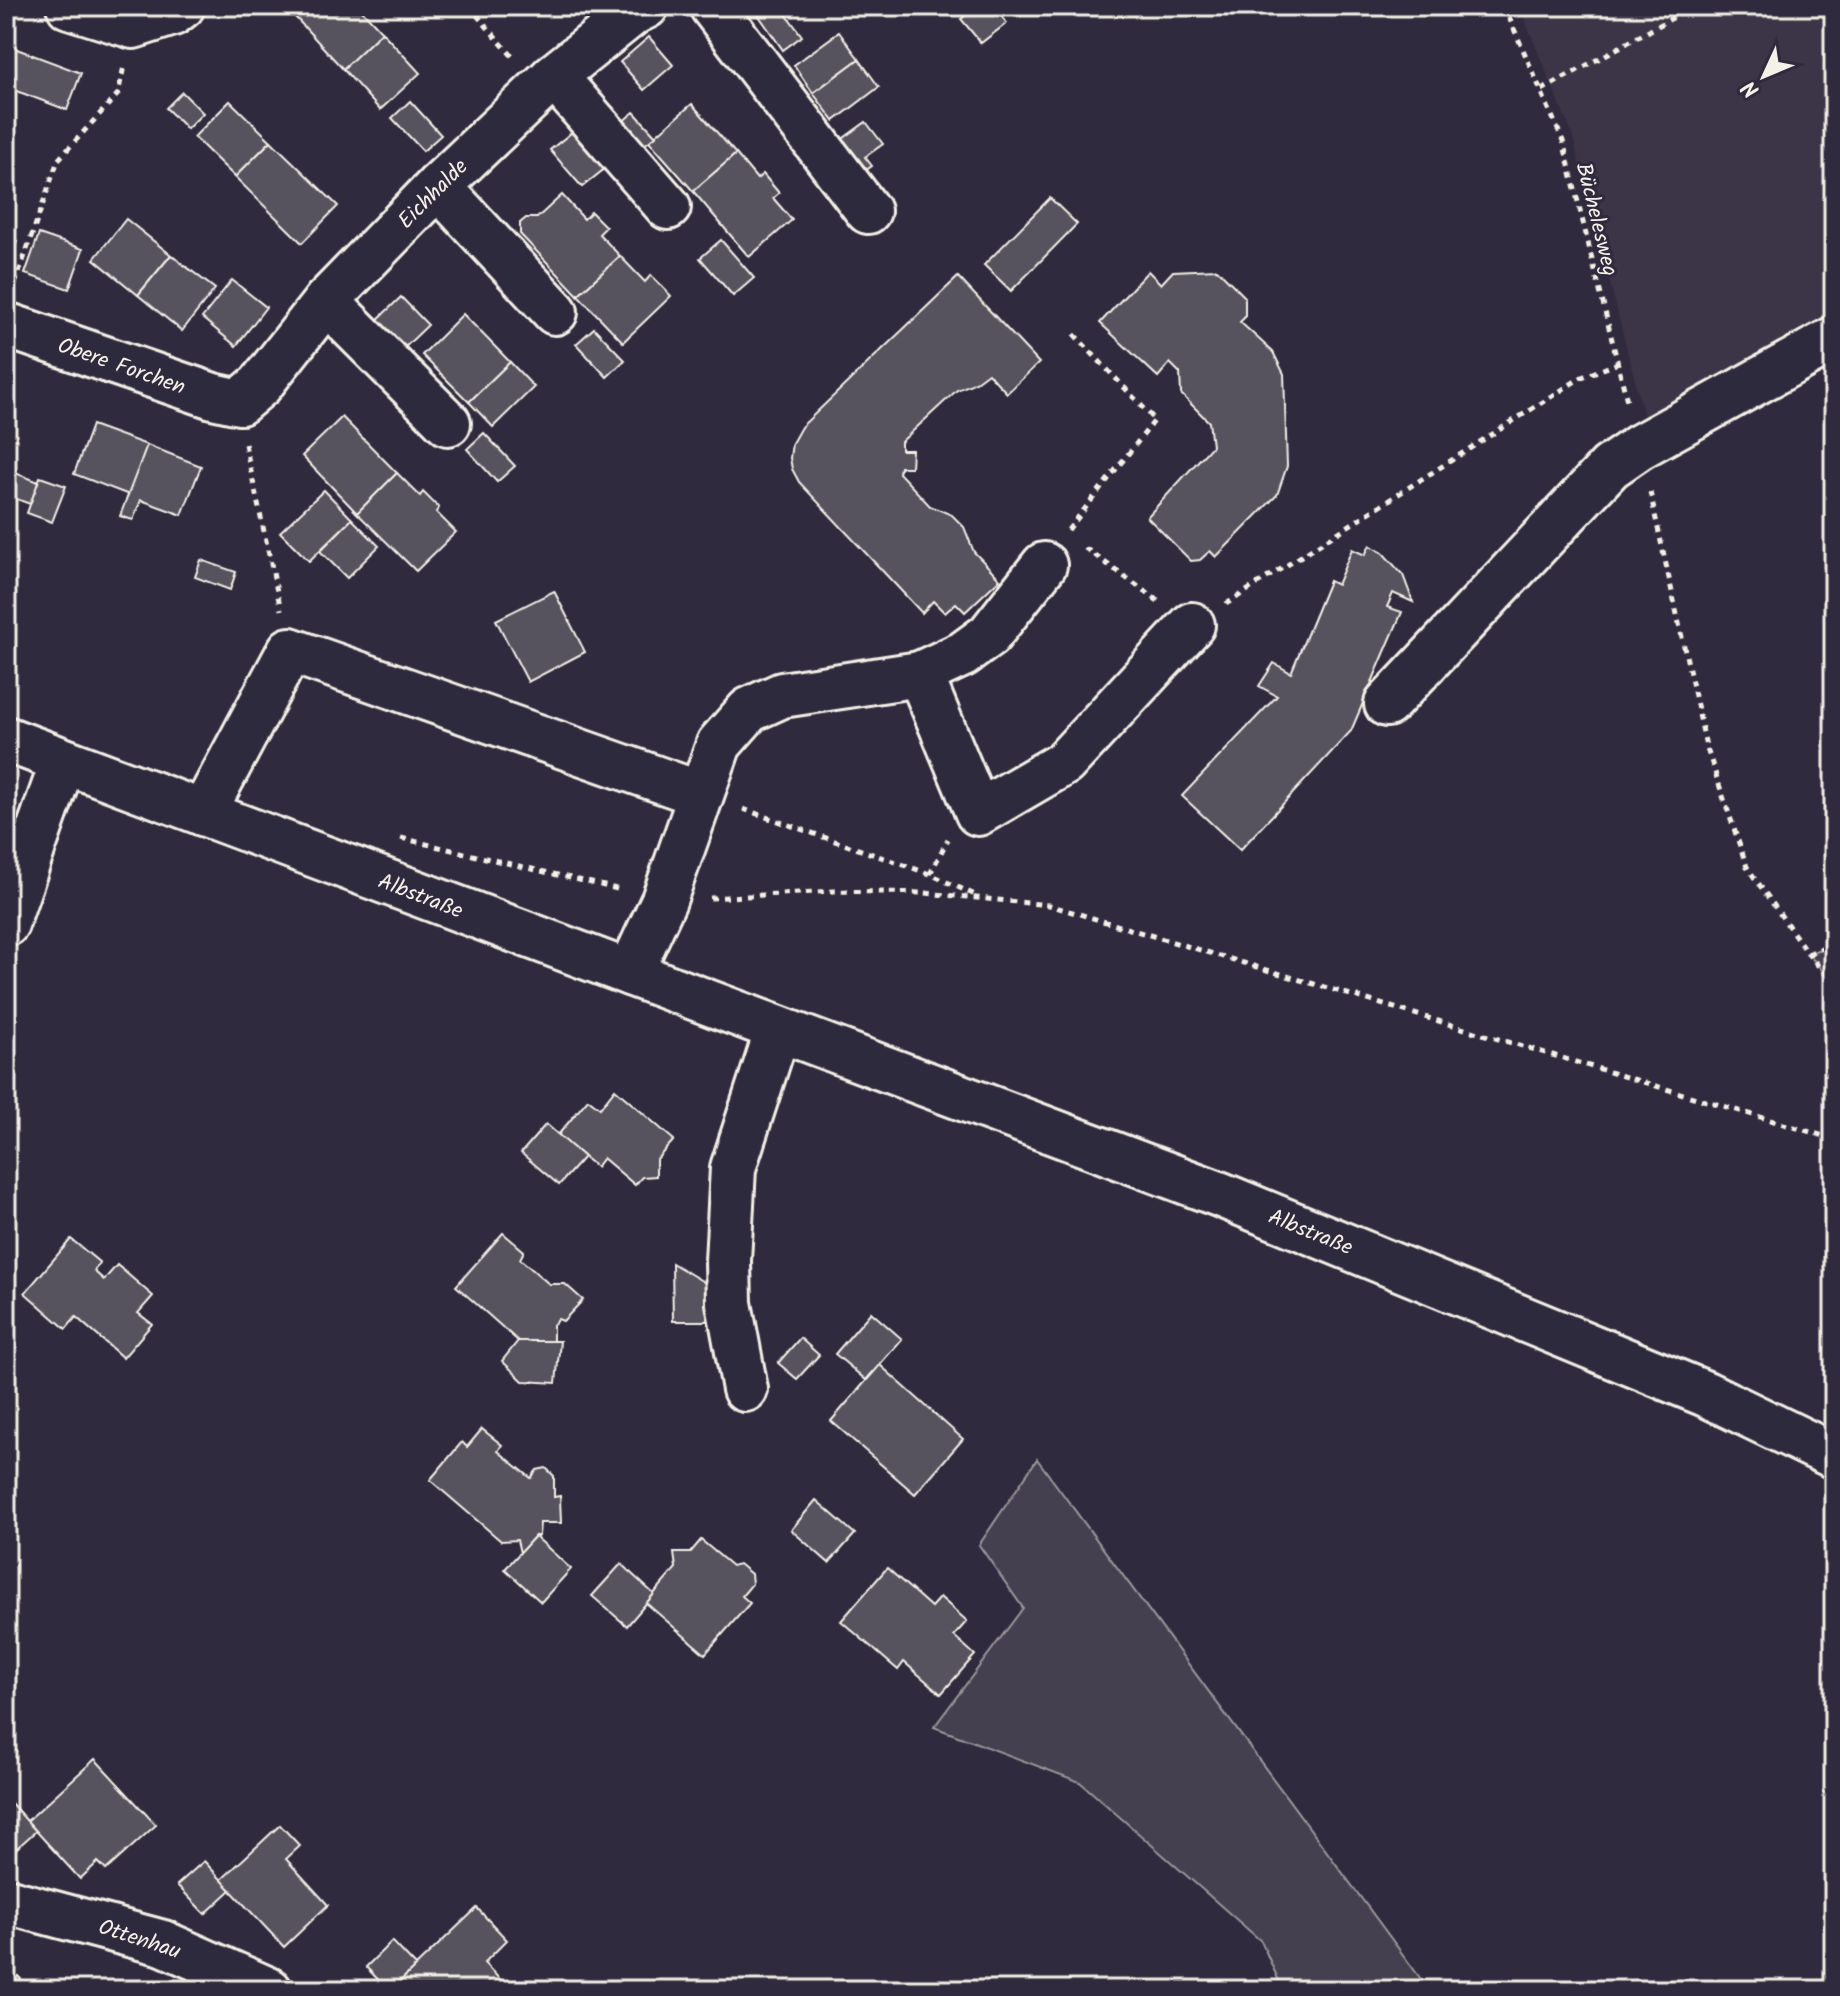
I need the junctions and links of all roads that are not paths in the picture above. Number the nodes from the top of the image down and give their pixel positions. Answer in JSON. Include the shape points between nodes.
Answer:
{"nodes":[{"id":1,"x":69,"y":6,"type":"edge"},
{"id":2,"x":182,"y":6,"type":"edge"},
{"id":3,"x":646,"y":6,"type":"edge"},
{"id":4,"x":712,"y":6,"type":"edge"},
{"id":5,"x":548,"y":83,"type":"junction"},
{"id":6,"x":438,"y":186,"type":"junction"},
{"id":7,"x":668,"y":207,"type":"dead end"},
{"id":8,"x":868,"y":211,"type":"dead end"},
{"id":9,"x":326,"y":301,"type":"junction"},
{"id":10,"x":9,"y":310,"type":"edge"},
{"id":11,"x":555,"y":312,"type":"dead end"},
{"id":12,"x":1834,"y":339,"type":"edge"},
{"id":13,"x":240,"y":402,"type":"joint"},
{"id":14,"x":448,"y":423,"type":"dead end"},
{"id":15,"x":1054,"y":549,"type":"road end"},
{"id":16,"x":1192,"y":625,"type":"road end"},
{"id":17,"x":920,"y":674,"type":"junction"},
{"id":18,"x":1387,"y":704,"type":"dead end"},
{"id":19,"x":6,"y":739,"type":"edge"},
{"id":20,"x":63,"y":762,"type":"junction"},
{"id":21,"x":700,"y":794,"type":"junction"},
{"id":22,"x":203,"y":813,"type":"junction"},
{"id":23,"x":6,"y":924,"type":"edge"},
{"id":24,"x":630,"y":973,"type":"junction"},
{"id":25,"x":778,"y":1029,"type":"junction"},
{"id":26,"x":745,"y":1389,"type":"dead end"},
{"id":27,"x":1834,"y":1456,"type":"edge"},
{"id":28,"x":6,"y":1901,"type":"edge"},
{"id":29,"x":269,"y":1990,"type":"edge"}],
"edges":[{"from":1,"to":2,"type":"street","via":[[133,26]]},
{"from":3,"to":5,"type":"street","name":"Eichhalde"},
{"from":4,"to":8,"type":"street"},
{"from":5,"to":6,"type":"street","name":"Eichhalde"},
{"from":5,"to":7,"type":"street"},
{"from":6,"to":9,"type":"street","name":"Eichhalde"},
{"from":6,"to":11,"type":"street"},
{"from":9,"to":13,"type":"street","name":"Eichhalde","via":[[260,385]]},
{"from":9,"to":14,"type":"street"},
{"from":10,"to":13,"type":"street","name":"Obere Forchen","via":[[213,396]]},
{"from":12,"to":18,"type":"street","via":[[1610,467]]},
{"from":15,"to":17,"type":"street","via":[[989,635]]},
{"from":16,"to":17,"type":"street","via":[[1064,763],[978,813]]},
{"from":17,"to":21,"type":"street","via":[[782,695],[749,710],[719,744]]},
{"from":19,"to":20,"type":"street","name":"Albstraße"},
{"from":20,"to":22,"type":"street","name":"Albstraße"},
{"from":20,"to":23,"type":"street"},
{"from":21,"to":22,"type":"street","via":[[290,650]]},
{"from":21,"to":24,"type":"street","via":[[664,900]]},
{"from":22,"to":24,"type":"street","name":"Albstraße"},
{"from":24,"to":25,"type":"street","name":"Albstraße"},
{"from":25,"to":26,"type":"street","via":[[733,1168],[729,1303]]},
{"from":25,"to":27,"type":"street","name":"Albstraße","via":[[1219,1194],[1706,1394]]},
{"from":28,"to":29,"type":"street","name":"Ottenhau","via":[[163,1943]]}]}
